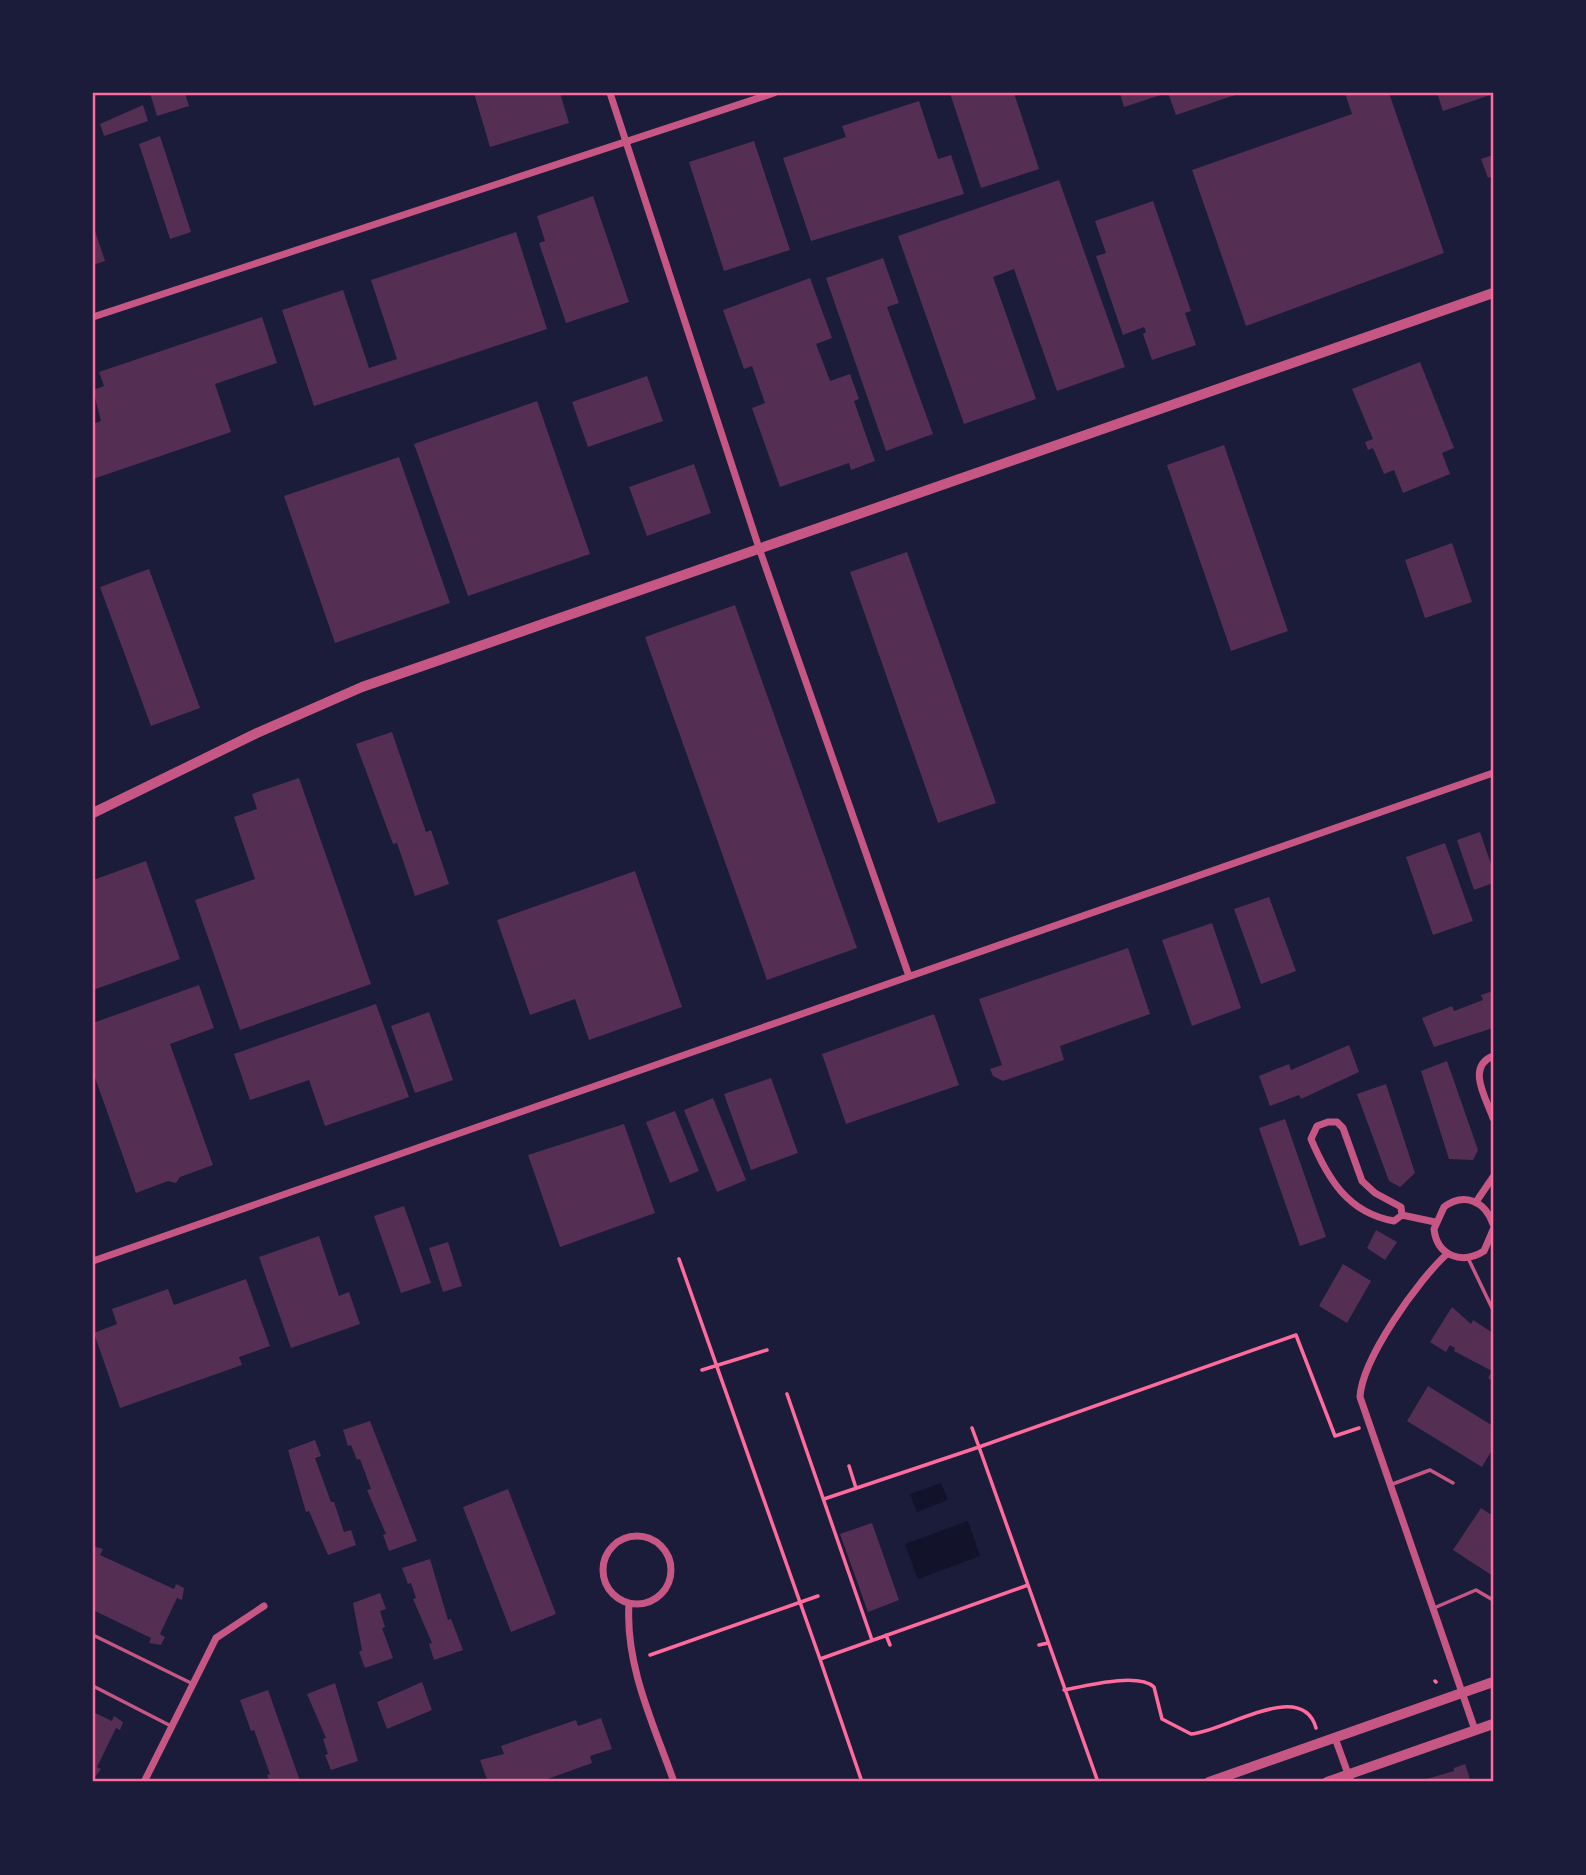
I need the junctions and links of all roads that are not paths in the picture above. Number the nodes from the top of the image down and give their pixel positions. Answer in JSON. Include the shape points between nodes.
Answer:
{"nodes":[{"id":1,"x":610,"y":93,"type":"edge"},
{"id":2,"x":774,"y":93,"type":"edge"},
{"id":3,"x":624,"y":142,"type":"junction"},
{"id":4,"x":1493,"y":293,"type":"edge"},
{"id":5,"x":93,"y":317,"type":"edge"},
{"id":6,"x":759,"y":548,"type":"junction"},
{"id":7,"x":1493,"y":773,"type":"edge"},
{"id":8,"x":93,"y":813,"type":"edge"},
{"id":9,"x":909,"y":976,"type":"junction"},
{"id":10,"x":1493,"y":1056,"type":"edge"},
{"id":11,"x":1493,"y":1118,"type":"edge"},
{"id":12,"x":1493,"y":1177,"type":"edge"},
{"id":13,"x":1476,"y":1202,"type":"junction"},
{"id":14,"x":1402,"y":1215,"type":"junction"},
{"id":15,"x":1493,"y":1219,"type":"edge"},
{"id":16,"x":1435,"y":1222,"type":"junction"},
{"id":17,"x":1493,"y":1230,"type":"edge"},
{"id":18,"x":1447,"y":1254,"type":"junction"},
{"id":19,"x":1468,"y":1258,"type":"junction"},
{"id":20,"x":93,"y":1261,"type":"edge"},
{"id":21,"x":1493,"y":1310,"type":"edge"},
{"id":22,"x":1452,"y":1483,"type":"dead end"},
{"id":23,"x":1388,"y":1485,"type":"junction"},
{"id":24,"x":1493,"y":1601,"type":"edge"},
{"id":25,"x":629,"y":1604,"type":"junction"},
{"id":26,"x":264,"y":1606,"type":"dead end"},
{"id":27,"x":1432,"y":1608,"type":"junction"},
{"id":28,"x":93,"y":1635,"type":"edge"},
{"id":29,"x":1493,"y":1682,"type":"edge"},
{"id":30,"x":193,"y":1684,"type":"junction"},
{"id":31,"x":93,"y":1686,"type":"edge"},
{"id":32,"x":1462,"y":1693,"type":"junction"},
{"id":33,"x":1493,"y":1724,"type":"edge"},
{"id":34,"x":172,"y":1726,"type":"junction"},
{"id":35,"x":1475,"y":1730,"type":"junction"},
{"id":36,"x":1335,"y":1738,"type":"junction"},
{"id":37,"x":1350,"y":1779,"type":"edge"},
{"id":38,"x":144,"y":1782,"type":"edge"},
{"id":39,"x":674,"y":1782,"type":"edge"},
{"id":40,"x":1209,"y":1782,"type":"edge"},
{"id":41,"x":1327,"y":1782,"type":"edge"}],
"edges":[{"from":1,"to":3,"type":"street"},
{"from":2,"to":3,"type":"street"},
{"from":3,"to":5,"type":"street"},
{"from":3,"to":6,"type":"street"},
{"from":4,"to":6,"type":"street"},
{"from":6,"to":8,"type":"street","via":[[362,687]]},
{"from":6,"to":9,"type":"street"},
{"from":7,"to":9,"type":"street"},
{"from":9,"to":20,"type":"street"},
{"from":10,"to":11,"type":"street","via":[[1479,1067],[1478,1077]]},
{"from":12,"to":13,"type":"street"},
{"from":13,"to":15,"type":"street"},
{"from":13,"to":16,"type":"street","via":[[1451,1202]]},
{"from":14,"to":14,"type":"street","via":[[1401,1207],[1375,1194],[1362,1181],[1343,1128],[1337,1122],[1317,1126],[1311,1139],[1325,1171],[1342,1194],[1383,1219],[1394,1221]]},
{"from":14,"to":16,"type":"street"},
{"from":16,"to":18,"type":"street","via":[[1437,1243]]},
{"from":17,"to":19,"type":"street","via":[[1484,1251]]},
{"from":18,"to":19,"type":"street"},
{"from":18,"to":23,"type":"street","via":[[1430,1269],[1366,1367],[1360,1397]]},
{"from":19,"to":21,"type":"lane"},
{"from":22,"to":23,"type":"lane","via":[[1430,1470]]},
{"from":23,"to":27,"type":"street"},
{"from":24,"to":27,"type":"lane","via":[[1476,1590]]},
{"from":25,"to":25,"type":"street","via":[[651,1602],[666,1590],[671,1577],[662,1547],[643,1536],[621,1540],[611,1548],[603,1569],[610,1591]]},
{"from":25,"to":39,"type":"street","via":[[627,1632],[633,1662]]},
{"from":26,"to":30,"type":"street","via":[[216,1638]]},
{"from":27,"to":32,"type":"street"},
{"from":28,"to":30,"type":"lane"},
{"from":29,"to":32,"type":"street"},
{"from":30,"to":34,"type":"street"},
{"from":31,"to":34,"type":"lane"},
{"from":32,"to":35,"type":"street"},
{"from":32,"to":36,"type":"street"},
{"from":33,"to":35,"type":"street"},
{"from":34,"to":38,"type":"street"},
{"from":35,"to":37,"type":"street"},
{"from":36,"to":37,"type":"street"},
{"from":36,"to":40,"type":"street"},
{"from":37,"to":41,"type":"street"}]}
